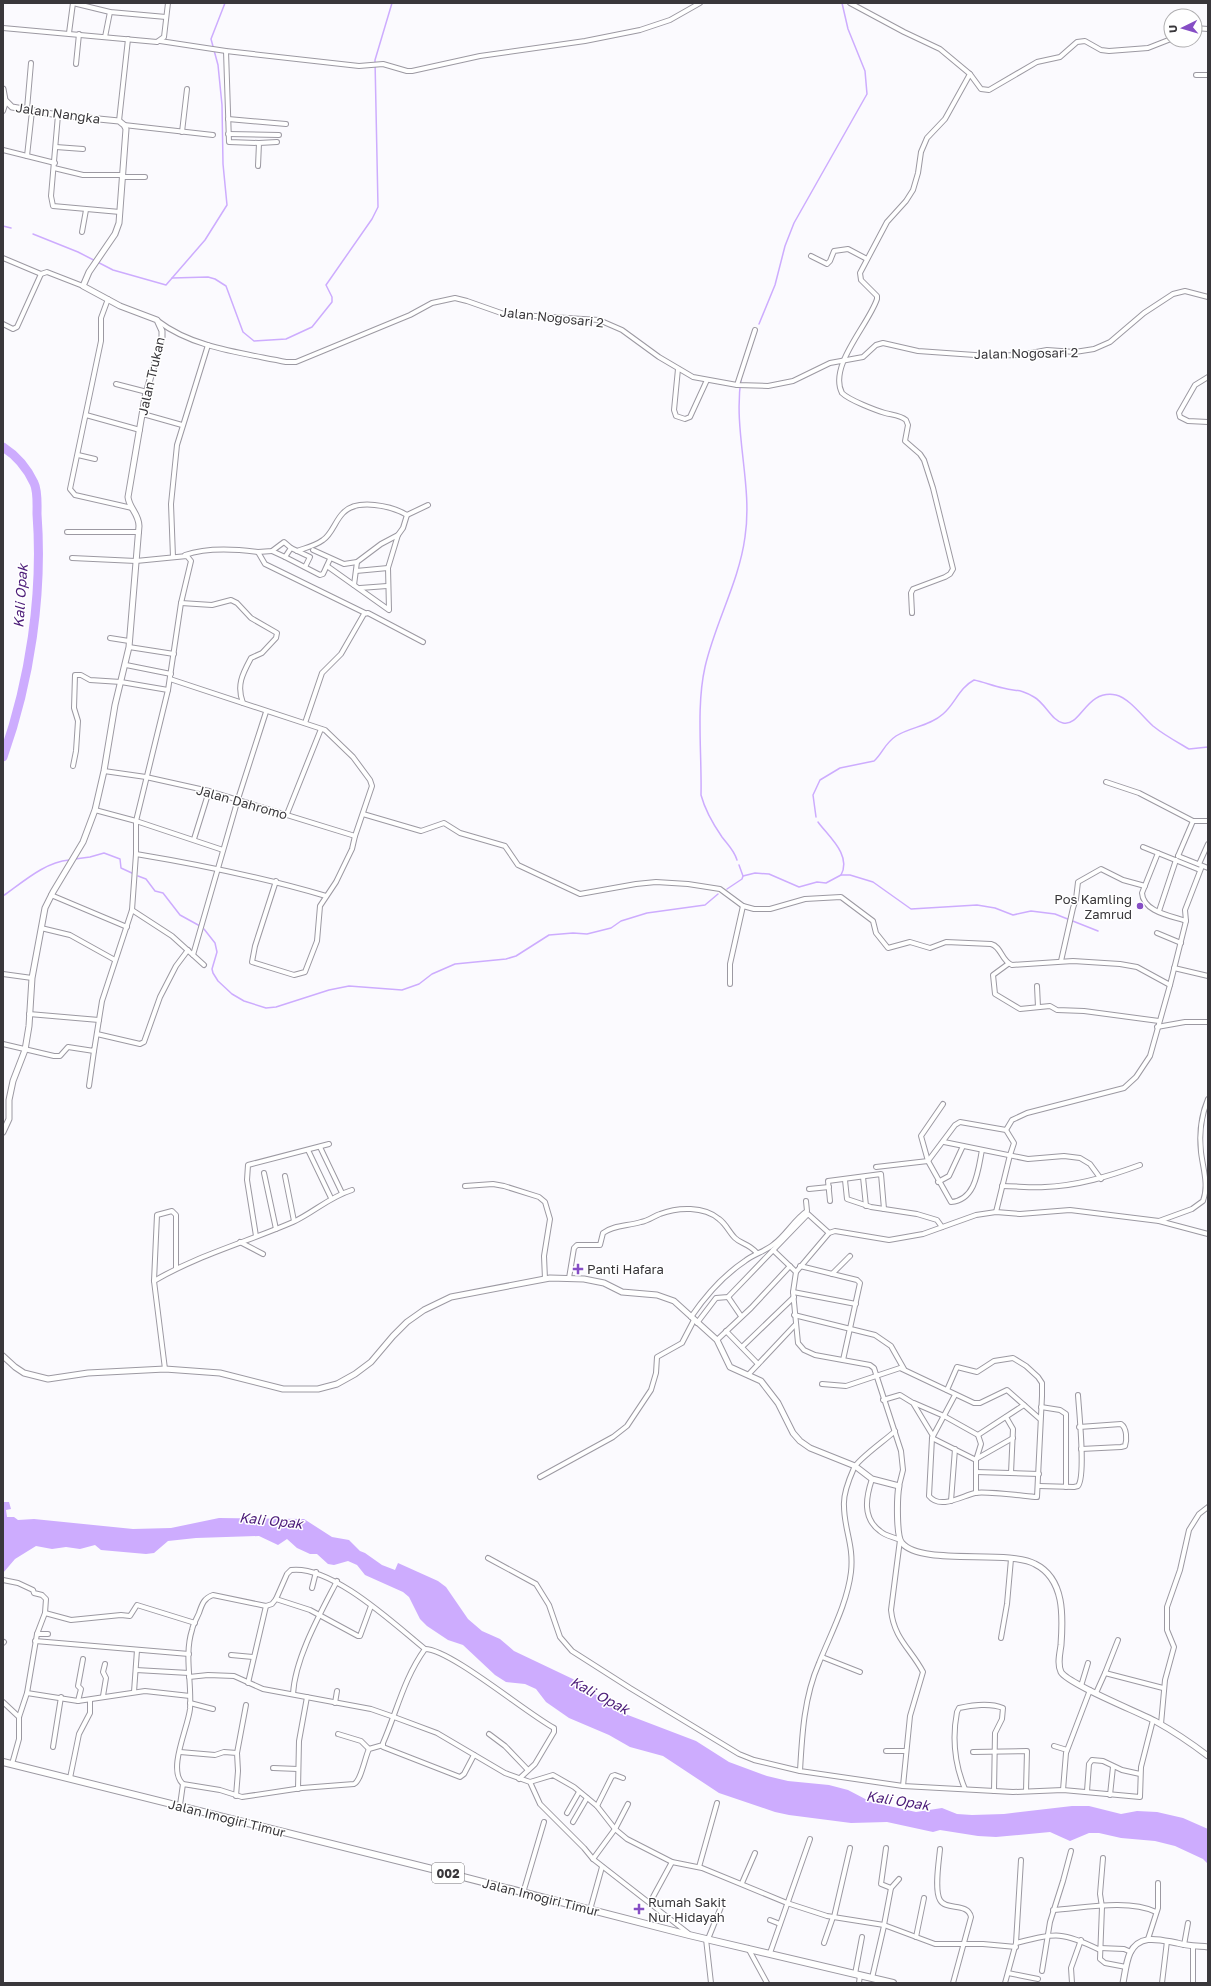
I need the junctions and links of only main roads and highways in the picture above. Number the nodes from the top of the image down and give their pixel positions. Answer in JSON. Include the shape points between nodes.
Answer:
{"nodes":[{"id":1,"x":3,"y":1762,"type":"edge"},
{"id":2,"x":893,"y":1983,"type":"edge"}],
"edges":[{"from":1,"to":2,"type":"main road","name":"Jalan Imogiri Timur","number":"002","via":[[689,1935],[708,1935],[770,1954]]}]}
